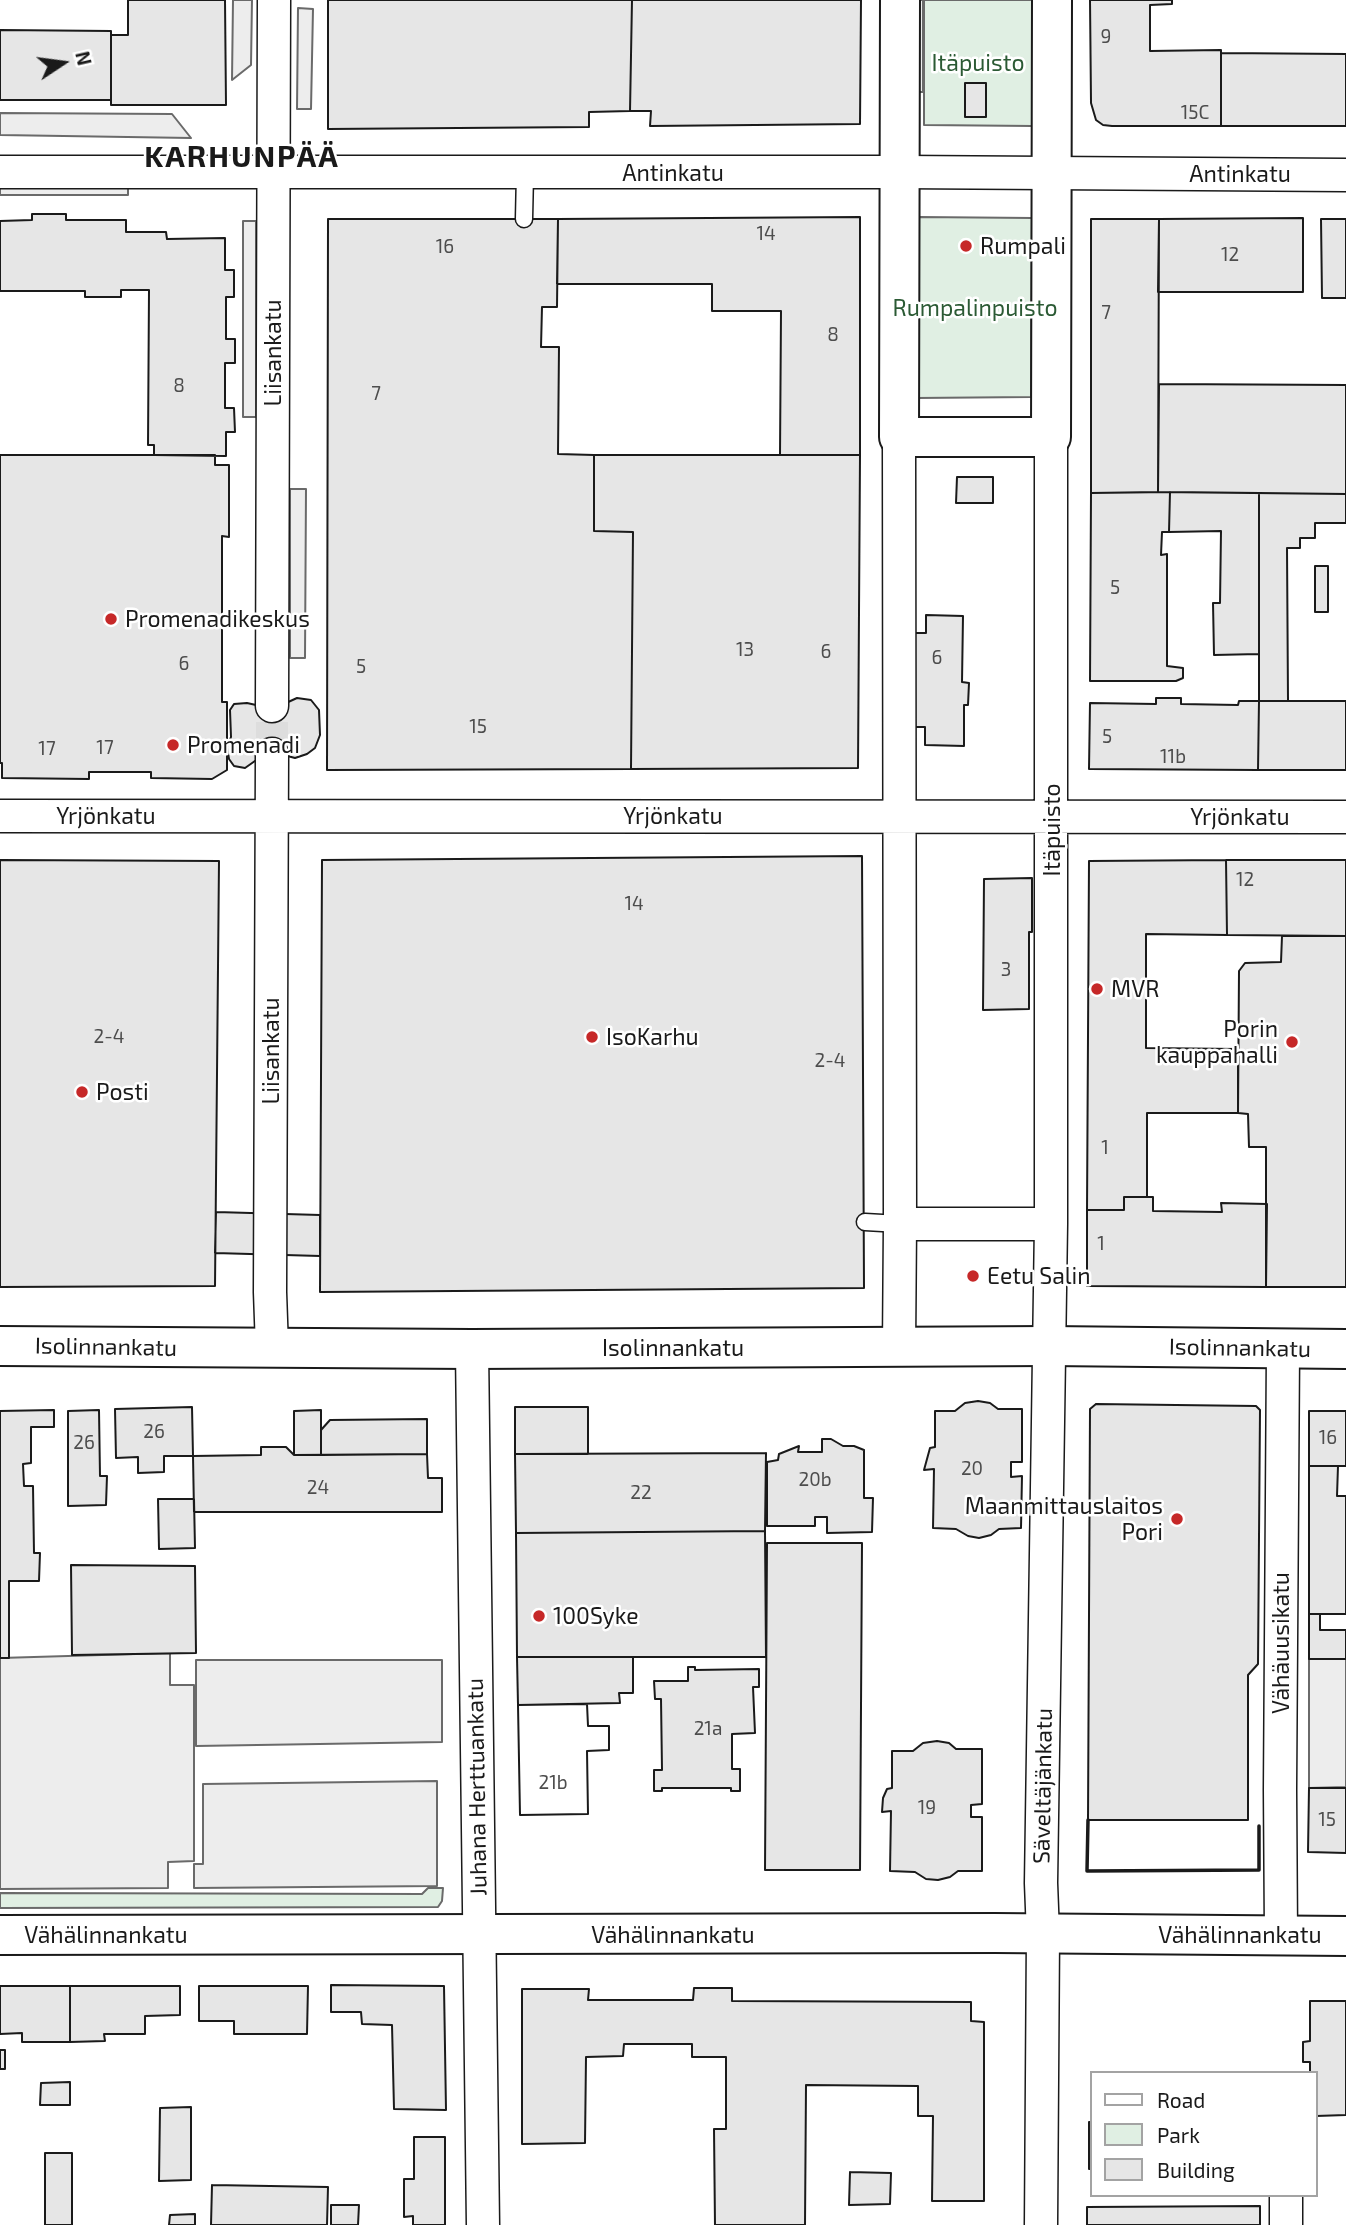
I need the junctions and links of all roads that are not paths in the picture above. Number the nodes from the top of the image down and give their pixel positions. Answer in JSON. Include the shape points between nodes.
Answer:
{"nodes":[{"id":1,"x":274,"y":0,"type":"edge"},
{"id":2,"x":900,"y":0,"type":"edge"},
{"id":3,"x":1052,"y":0,"type":"edge"},
{"id":4,"x":0,"y":172,"type":"edge"},
{"id":5,"x":900,"y":172,"type":"junction"},
{"id":6,"x":273,"y":173,"type":"junction"},
{"id":7,"x":525,"y":173,"type":"junction"},
{"id":8,"x":1052,"y":173,"type":"junction"},
{"id":9,"x":1346,"y":175,"type":"edge"},
{"id":10,"x":524,"y":219,"type":"dead end"},
{"id":11,"x":1051,"y":436,"type":"junction"},
{"id":12,"x":899,"y":437,"type":"junction"},
{"id":13,"x":272,"y":706,"type":"tunnel mouth"},
{"id":14,"x":272,"y":754,"type":"tunnel mouth"},
{"id":15,"x":0,"y":816,"type":"edge"},
{"id":16,"x":272,"y":816,"type":"junction"},
{"id":17,"x":900,"y":817,"type":"junction"},
{"id":18,"x":1052,"y":817,"type":"junction"},
{"id":19,"x":1346,"y":817,"type":"edge"},
{"id":20,"x":865,"y":1222,"type":"dead end"},
{"id":21,"x":900,"y":1224,"type":"junction"},
{"id":22,"x":1051,"y":1224,"type":"junction"},
{"id":23,"x":0,"y":1346,"type":"edge"},
{"id":24,"x":1049,"y":1346,"type":"junction"},
{"id":25,"x":272,"y":1348,"type":"junction"},
{"id":26,"x":899,"y":1348,"type":"junction"},
{"id":27,"x":472,"y":1349,"type":"junction"},
{"id":28,"x":1346,"y":1349,"type":"edge"},
{"id":29,"x":1283,"y":1350,"type":"junction"},
{"id":30,"x":1043,"y":1934,"type":"junction"},
{"id":31,"x":0,"y":1935,"type":"edge"},
{"id":32,"x":479,"y":1935,"type":"junction"},
{"id":33,"x":1281,"y":1935,"type":"junction"},
{"id":34,"x":1346,"y":1936,"type":"edge"},
{"id":35,"x":1286,"y":2197,"type":"edge"},
{"id":36,"x":483,"y":2225,"type":"edge"},
{"id":37,"x":1041,"y":2225,"type":"edge"},
{"id":38,"x":1286,"y":2225,"type":"edge"}],
"edges":[{"from":1,"to":6,"type":"street","name":"Liisankatu"},
{"from":2,"to":5,"type":"main road"},
{"from":3,"to":8,"type":"main road","name":"Itäpuisto"},
{"from":4,"to":6,"type":"street","name":"Antinkatu"},
{"from":5,"to":7,"type":"street","name":"Antinkatu"},
{"from":5,"to":8,"type":"street","name":"Antinkatu"},
{"from":5,"to":12,"type":"main road"},
{"from":6,"to":7,"type":"street","name":"Antinkatu"},
{"from":6,"to":13,"type":"street","name":"Liisankatu"},
{"from":7,"to":10,"type":"lane"},
{"from":8,"to":9,"type":"street","name":"Antinkatu"},
{"from":8,"to":11,"type":"main road","name":"Itäpuisto"},
{"from":11,"to":12,"type":"main road"},
{"from":11,"to":18,"type":"street","name":"Itäpuisto"},
{"from":12,"to":17,"type":"street"},
{"from":14,"to":16,"type":"street","name":"Liisankatu"},
{"from":15,"to":16,"type":"street","name":"Yrjönkatu"},
{"from":16,"to":17,"type":"street","name":"Yrjönkatu"},
{"from":16,"to":25,"type":"street","name":"Liisankatu"},
{"from":17,"to":18,"type":"street","name":"Yrjönkatu"},
{"from":17,"to":21,"type":"street"},
{"from":18,"to":19,"type":"street","name":"Yrjönkatu"},
{"from":18,"to":22,"type":"street","name":"Itäpuisto"},
{"from":20,"to":21,"type":"lane"},
{"from":21,"to":22,"type":"street"},
{"from":21,"to":26,"type":"street"},
{"from":22,"to":24,"type":"street","name":"Itäpuisto"},
{"from":23,"to":25,"type":"main road","name":"Isolinnankatu"},
{"from":24,"to":26,"type":"main road","name":"Isolinnankatu"},
{"from":24,"to":29,"type":"main road","name":"Isolinnankatu"},
{"from":24,"to":30,"type":"street","name":"Säveltäjänkatu"},
{"from":25,"to":27,"type":"main road","name":"Isolinnankatu"},
{"from":26,"to":27,"type":"main road","name":"Isolinnankatu"},
{"from":27,"to":32,"type":"street","name":"Juhana Herttuankatu"},
{"from":28,"to":29,"type":"main road","name":"Isolinnankatu"},
{"from":29,"to":33,"type":"street","name":"Vähäuusikatu"},
{"from":30,"to":32,"type":"main road","name":"Vähälinnankatu"},
{"from":30,"to":33,"type":"main road","name":"Vähälinnankatu"},
{"from":30,"to":37,"type":"street","name":"Säveltäjänkatu"},
{"from":31,"to":32,"type":"main road","name":"Vähälinnankatu"},
{"from":32,"to":36,"type":"street","name":"Juhana Herttuankatu"},
{"from":33,"to":34,"type":"main road","name":"Vähälinnankatu"},
{"from":35,"to":38,"type":"street"}]}
